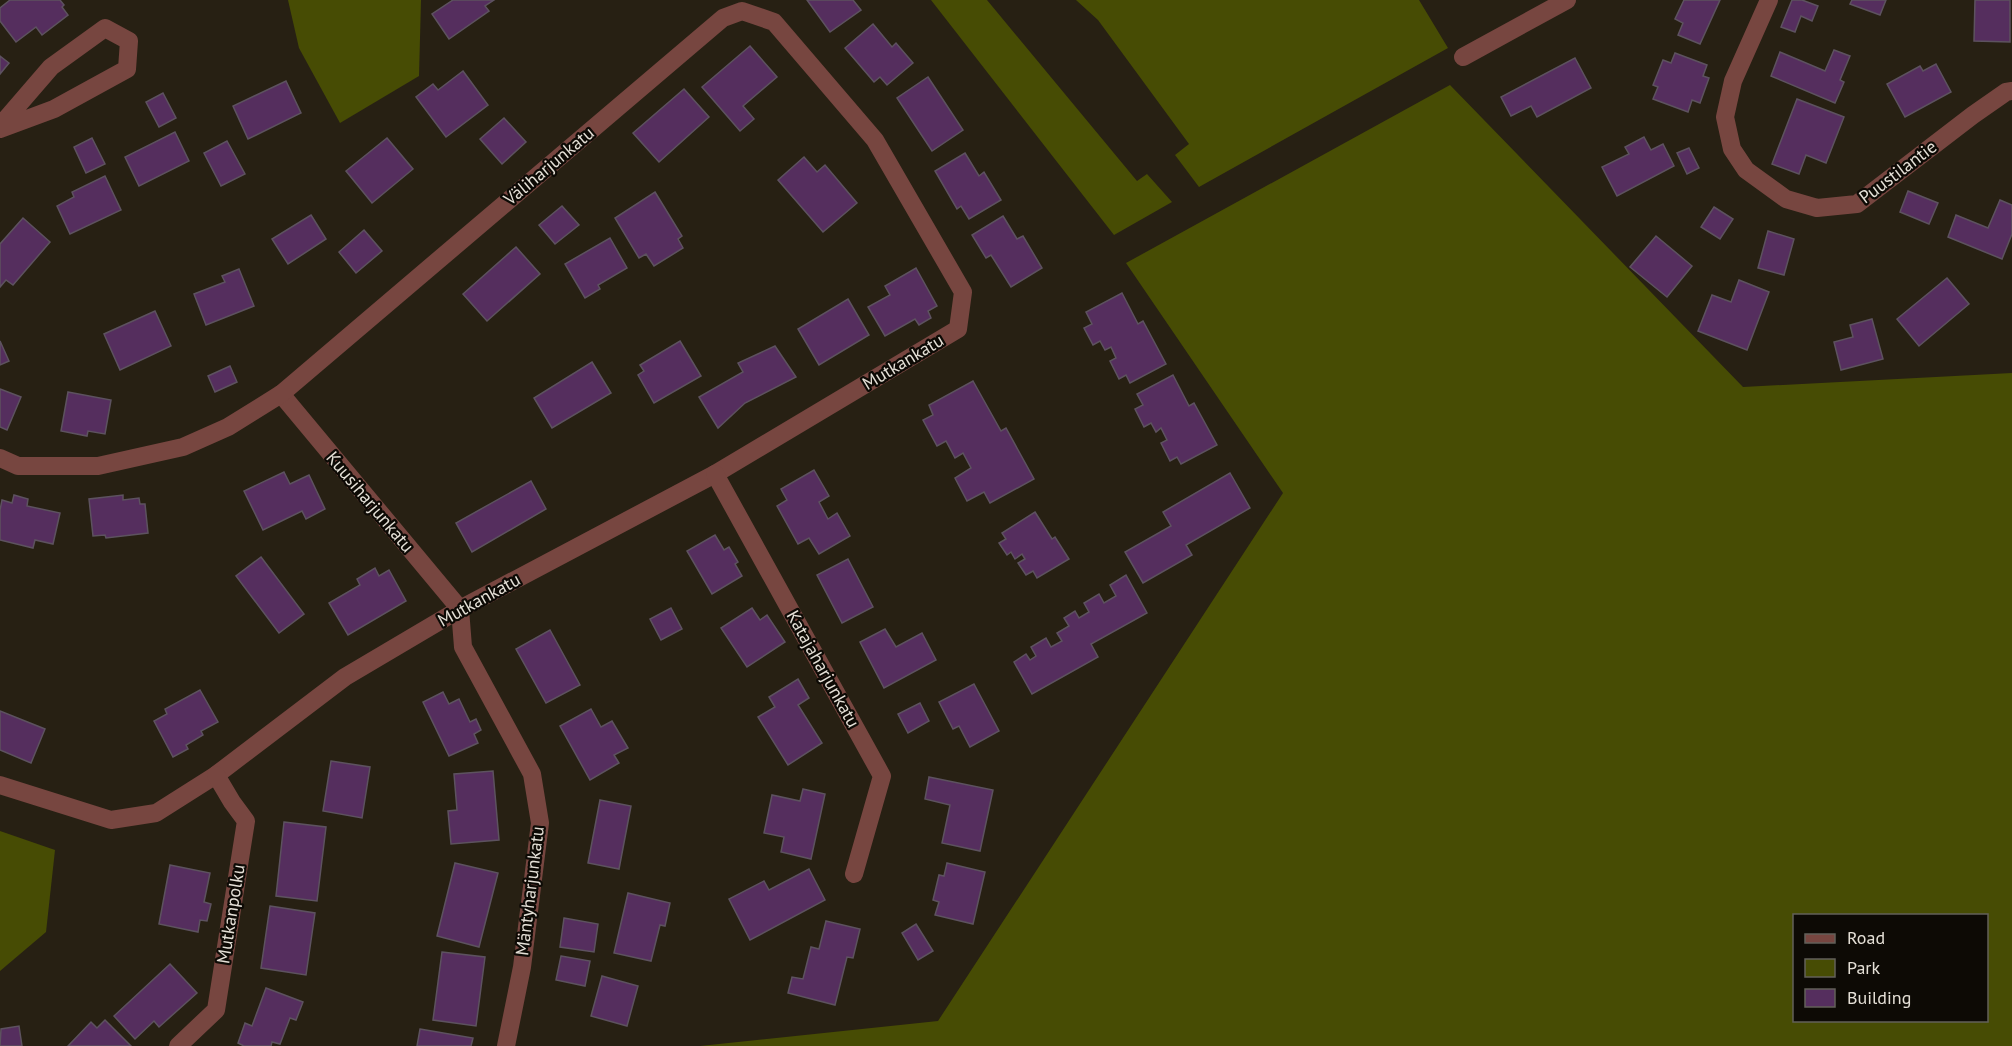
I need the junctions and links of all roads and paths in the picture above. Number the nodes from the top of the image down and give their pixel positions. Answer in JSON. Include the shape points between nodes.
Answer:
{"nodes":[{"id":1,"x":1567,"y":0,"type":"edge"},
{"id":2,"x":1769,"y":0,"type":"edge"},
{"id":3,"x":1463,"y":57,"type":"dead end"},
{"id":4,"x":2012,"y":91,"type":"edge"},
{"id":5,"x":0,"y":128,"type":"edge"},
{"id":6,"x":958,"y":329,"type":"joint"},
{"id":7,"x":280,"y":394,"type":"junction"},
{"id":8,"x":0,"y":458,"type":"edge"},
{"id":9,"x":714,"y":474,"type":"junction"},
{"id":10,"x":460,"y":609,"type":"junction"},
{"id":11,"x":216,"y":775,"type":"junction"},
{"id":12,"x":0,"y":785,"type":"edge"},
{"id":13,"x":854,"y":874,"type":"dead end"},
{"id":14,"x":178,"y":1046,"type":"edge"},
{"id":15,"x":506,"y":1046,"type":"edge"}],
"edges":[{"from":1,"to":3,"type":"street"},
{"from":2,"to":4,"type":"street","name":"Puustilantie","via":[[1733,81],[1725,117],[1732,149],[1746,170],[1786,199],[1817,208],[1857,204],[1973,115]]},
{"from":5,"to":5,"type":"street","via":[[54,109],[127,69],[129,41],[105,28],[51,67]]},
{"from":6,"to":7,"type":"street","name":"Väliharjunkatu","via":[[963,292],[875,141],[774,22],[742,11],[723,18]]},
{"from":6,"to":9,"type":"street","name":"Mutkankatu"},
{"from":7,"to":8,"type":"street","name":"Väliharjunkatu","via":[[228,427],[183,447],[109,464],[18,466]]},
{"from":7,"to":10,"type":"street","name":"Kuusiharjunkatu"},
{"from":9,"to":10,"type":"street","name":"Mutkankatu"},
{"from":9,"to":13,"type":"street","name":"Katajaharjunkatu","via":[[882,776]]},
{"from":10,"to":11,"type":"street","name":"Mutkankatu","via":[[345,677]]},
{"from":10,"to":15,"type":"street","name":"Mäntyharjunkatu","via":[[463,647],[532,774],[540,824],[522,967]]},
{"from":11,"to":12,"type":"street","name":"Mutkankatu","via":[[156,813],[111,820]]},
{"from":11,"to":14,"type":"street","name":"Mutkanpolku","via":[[246,821],[216,1010]]}]}
